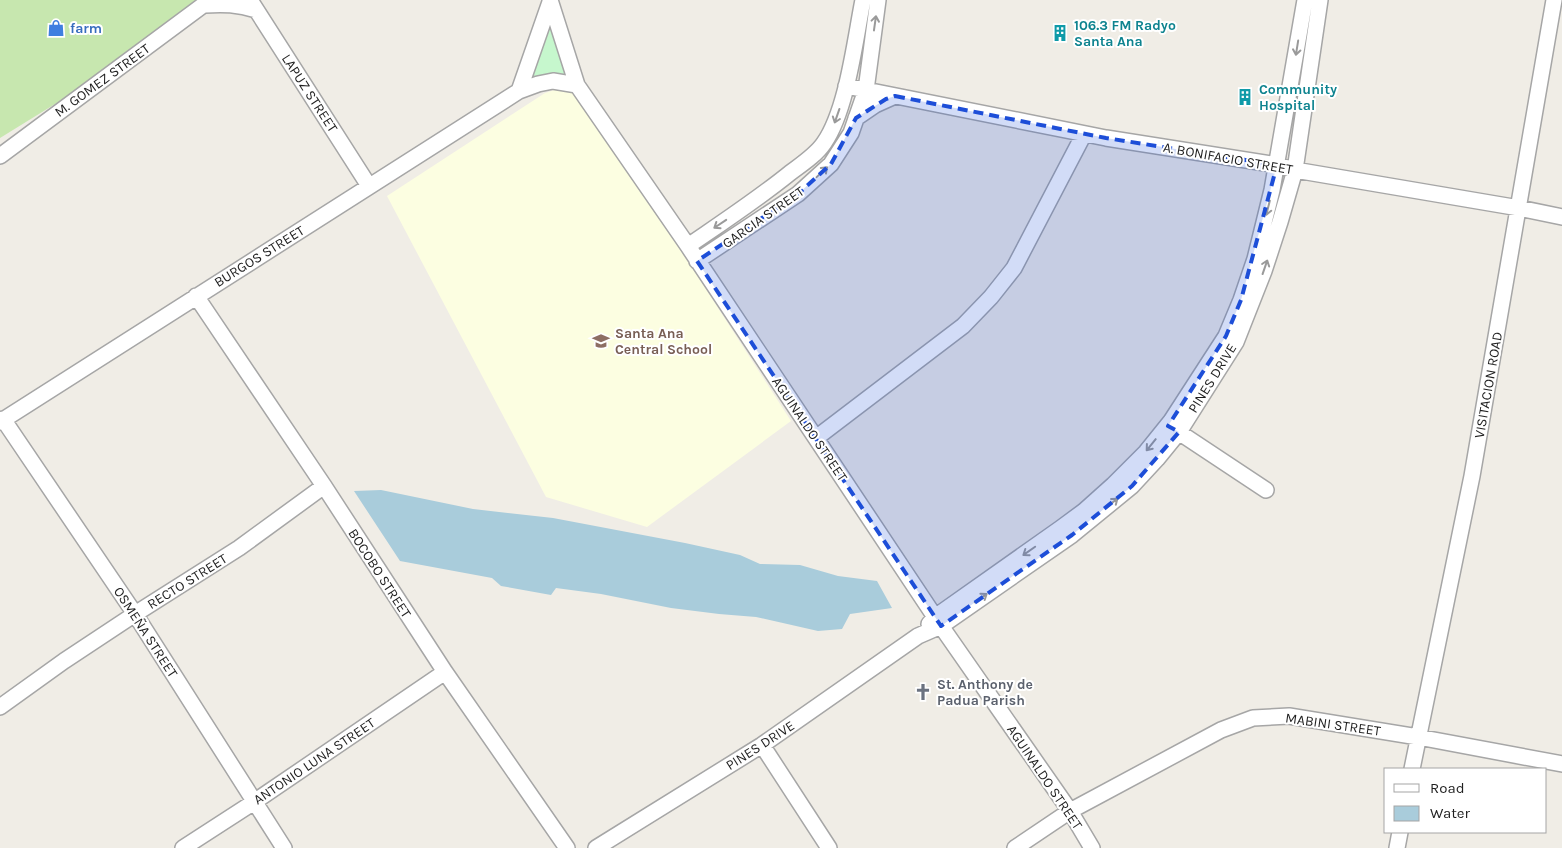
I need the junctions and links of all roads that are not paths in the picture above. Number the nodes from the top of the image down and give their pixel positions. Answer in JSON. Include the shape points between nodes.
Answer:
{"nodes":[{"id":1,"x":863,"y":0,"type":"edge"},
{"id":2,"x":878,"y":0,"type":"edge"},
{"id":3,"x":1305,"y":0,"type":"edge"},
{"id":4,"x":1320,"y":0,"type":"edge"},
{"id":5,"x":1554,"y":0,"type":"edge"},
{"id":6,"x":550,"y":1,"type":"edge"},
{"id":7,"x":208,"y":2,"type":"edge"},
{"id":8,"x":253,"y":5,"type":"edge"},
{"id":9,"x":577,"y":85,"type":"junction"},
{"id":10,"x":846,"y":86,"type":"junction"},
{"id":11,"x":866,"y":90,"type":"junction"},
{"id":12,"x":519,"y":91,"type":"junction"},
{"id":13,"x":895,"y":96,"type":"junction"},
{"id":14,"x":856,"y":118,"type":"junction"},
{"id":15,"x":1084,"y":134,"type":"junction"},
{"id":16,"x":0,"y":156,"type":"edge"},
{"id":17,"x":1277,"y":165,"type":"junction"},
{"id":18,"x":1295,"y":170,"type":"junction"},
{"id":19,"x":369,"y":186,"type":"junction"},
{"id":20,"x":1519,"y":208,"type":"junction"},
{"id":21,"x":1562,"y":217,"type":"edge"},
{"id":22,"x":688,"y":246,"type":"junction"},
{"id":23,"x":697,"y":261,"type":"junction"},
{"id":24,"x":196,"y":296,"type":"junction"},
{"id":25,"x":2,"y":421,"type":"edge"},
{"id":26,"x":1173,"y":428,"type":"junction"},
{"id":27,"x":816,"y":438,"type":"junction"},
{"id":28,"x":324,"y":486,"type":"junction"},
{"id":29,"x":1266,"y":490,"type":"dead end"},
{"id":30,"x":135,"y":614,"type":"junction"},
{"id":31,"x":938,"y":622,"type":"junction"},
{"id":32,"x":445,"y":672,"type":"junction"},
{"id":33,"x":0,"y":708,"type":"edge"},
{"id":34,"x":1418,"y":737,"type":"junction"},
{"id":35,"x":762,"y":745,"type":"junction"},
{"id":36,"x":1562,"y":764,"type":"edge"},
{"id":37,"x":1412,"y":768,"type":"edge"},
{"id":38,"x":254,"y":802,"type":"junction"},
{"id":39,"x":1070,"y":811,"type":"junction"},
{"id":40,"x":1400,"y":833,"type":"edge"},
{"id":41,"x":182,"y":848,"type":"edge"},
{"id":42,"x":284,"y":848,"type":"edge"},
{"id":43,"x":567,"y":848,"type":"edge"},
{"id":44,"x":596,"y":848,"type":"edge"},
{"id":45,"x":829,"y":848,"type":"edge"},
{"id":46,"x":1015,"y":848,"type":"edge"},
{"id":47,"x":1092,"y":848,"type":"edge"},
{"id":48,"x":1397,"y":848,"type":"edge"}],
"edges":[{"from":1,"to":10,"type":"street","name":"GARCIA STREET"},
{"from":11,"to":2,"type":"street","name":"GARCIA STREET","one_way":true},
{"from":3,"to":17,"type":"street","name":"PINES DRIVE","one_way":true},
{"from":4,"to":18,"type":"street","name":"PINES DRIVE"},
{"from":5,"to":20,"type":"street","name":"VISITACION ROAD"},
{"from":6,"to":9,"type":"street","name":"AGUINALDO STREET"},
{"from":6,"to":12,"type":"street"},
{"from":7,"to":8,"type":"street","name":"M. GOMEZ STREET"},
{"from":7,"to":16,"type":"street","name":"M. GOMEZ STREET"},
{"from":8,"to":19,"type":"street","name":"LAPUZ STREET"},
{"from":9,"to":12,"type":"street","name":"BURGOS STREET","via":[[553,81]]},
{"from":9,"to":22,"type":"street","name":"AGUINALDO STREET"},
{"from":10,"to":11,"type":"street","name":"A. BONIFACIO STREET"},
{"from":10,"to":22,"type":"street","name":"GARCIA STREET","one_way":true,"via":[[835,122],[814,155],[763,195]]},
{"from":11,"to":13,"type":"street","name":"A. BONIFACIO STREET"},
{"from":11,"to":14,"type":"street","name":"GARCIA STREET"},
{"from":12,"to":19,"type":"street","name":"BURGOS STREET"},
{"from":13,"to":14,"type":"street"},
{"from":13,"to":15,"type":"street","name":"A. BONIFACIO STREET"},
{"from":23,"to":14,"type":"street","name":"GARCIA STREET","one_way":true,"via":[[798,194],[831,164],[851,133]]},
{"from":15,"to":17,"type":"street","name":"A. BONIFACIO STREET"},
{"from":15,"to":27,"type":"street","via":[[1014,268],[992,297],[963,326]]},
{"from":17,"to":18,"type":"street","name":"A. BONIFACIO STREET"},
{"from":17,"to":26,"type":"street","name":"PINES DRIVE","one_way":true,"via":[[1256,259],[1238,309]]},
{"from":18,"to":20,"type":"street","name":"A. BONIFACIO STREET"},
{"from":26,"to":18,"type":"street","name":"PINES DRIVE","one_way":true,"via":[[1236,342],[1264,271]]},
{"from":19,"to":24,"type":"street","name":"BURGOS STREET"},
{"from":20,"to":21,"type":"street","name":"A. BONIFACIO STREET"},
{"from":20,"to":34,"type":"street","name":"VISITACION ROAD","via":[[1472,476]]},
{"from":22,"to":23,"type":"street","name":"AGUINALDO STREET"},
{"from":23,"to":27,"type":"street","name":"AGUINALDO STREET"},
{"from":24,"to":25,"type":"street","name":"BURGOS STREET"},
{"from":24,"to":28,"type":"street","name":"BOCOBO STREET"},
{"from":25,"to":30,"type":"street","name":"OSMEÑA STREET"},
{"from":26,"to":29,"type":"street"},
{"from":26,"to":31,"type":"street","name":"PINES DRIVE","via":[[1157,460],[1132,486],[1072,535]]},
{"from":27,"to":31,"type":"street","name":"AGUINALDO STREET"},
{"from":28,"to":30,"type":"street","name":"RECTO STREET","via":[[239,548]]},
{"from":28,"to":32,"type":"street","name":"BOCOBO STREET"},
{"from":30,"to":33,"type":"street","name":"RECTO STREET"},
{"from":30,"to":38,"type":"street","name":"OSMEÑA STREET"},
{"from":31,"to":35,"type":"street","name":"PINES DRIVE"},
{"from":31,"to":39,"type":"street","name":"AGUINALDO STREET"},
{"from":32,"to":38,"type":"street","name":"ANTONIO LUNA STREET"},
{"from":32,"to":43,"type":"street","name":"BOCOBO STREET"},
{"from":34,"to":36,"type":"street","name":"MABINI STREET"},
{"from":34,"to":37,"type":"street","name":"VISITACION ROAD"},
{"from":34,"to":39,"type":"street","name":"MABINI STREET","via":[[1289,716],[1253,718],[1221,730]]},
{"from":35,"to":44,"type":"street","name":"PINES DRIVE"},
{"from":35,"to":45,"type":"street"},
{"from":38,"to":41,"type":"street","name":"ANTONIO LUNA STREET"},
{"from":38,"to":42,"type":"street","name":"OSMEÑA STREET"},
{"from":39,"to":46,"type":"street","name":"MABINI STREET"},
{"from":39,"to":47,"type":"street","name":"AGUINALDO STREET"},
{"from":40,"to":48,"type":"street"}]}
